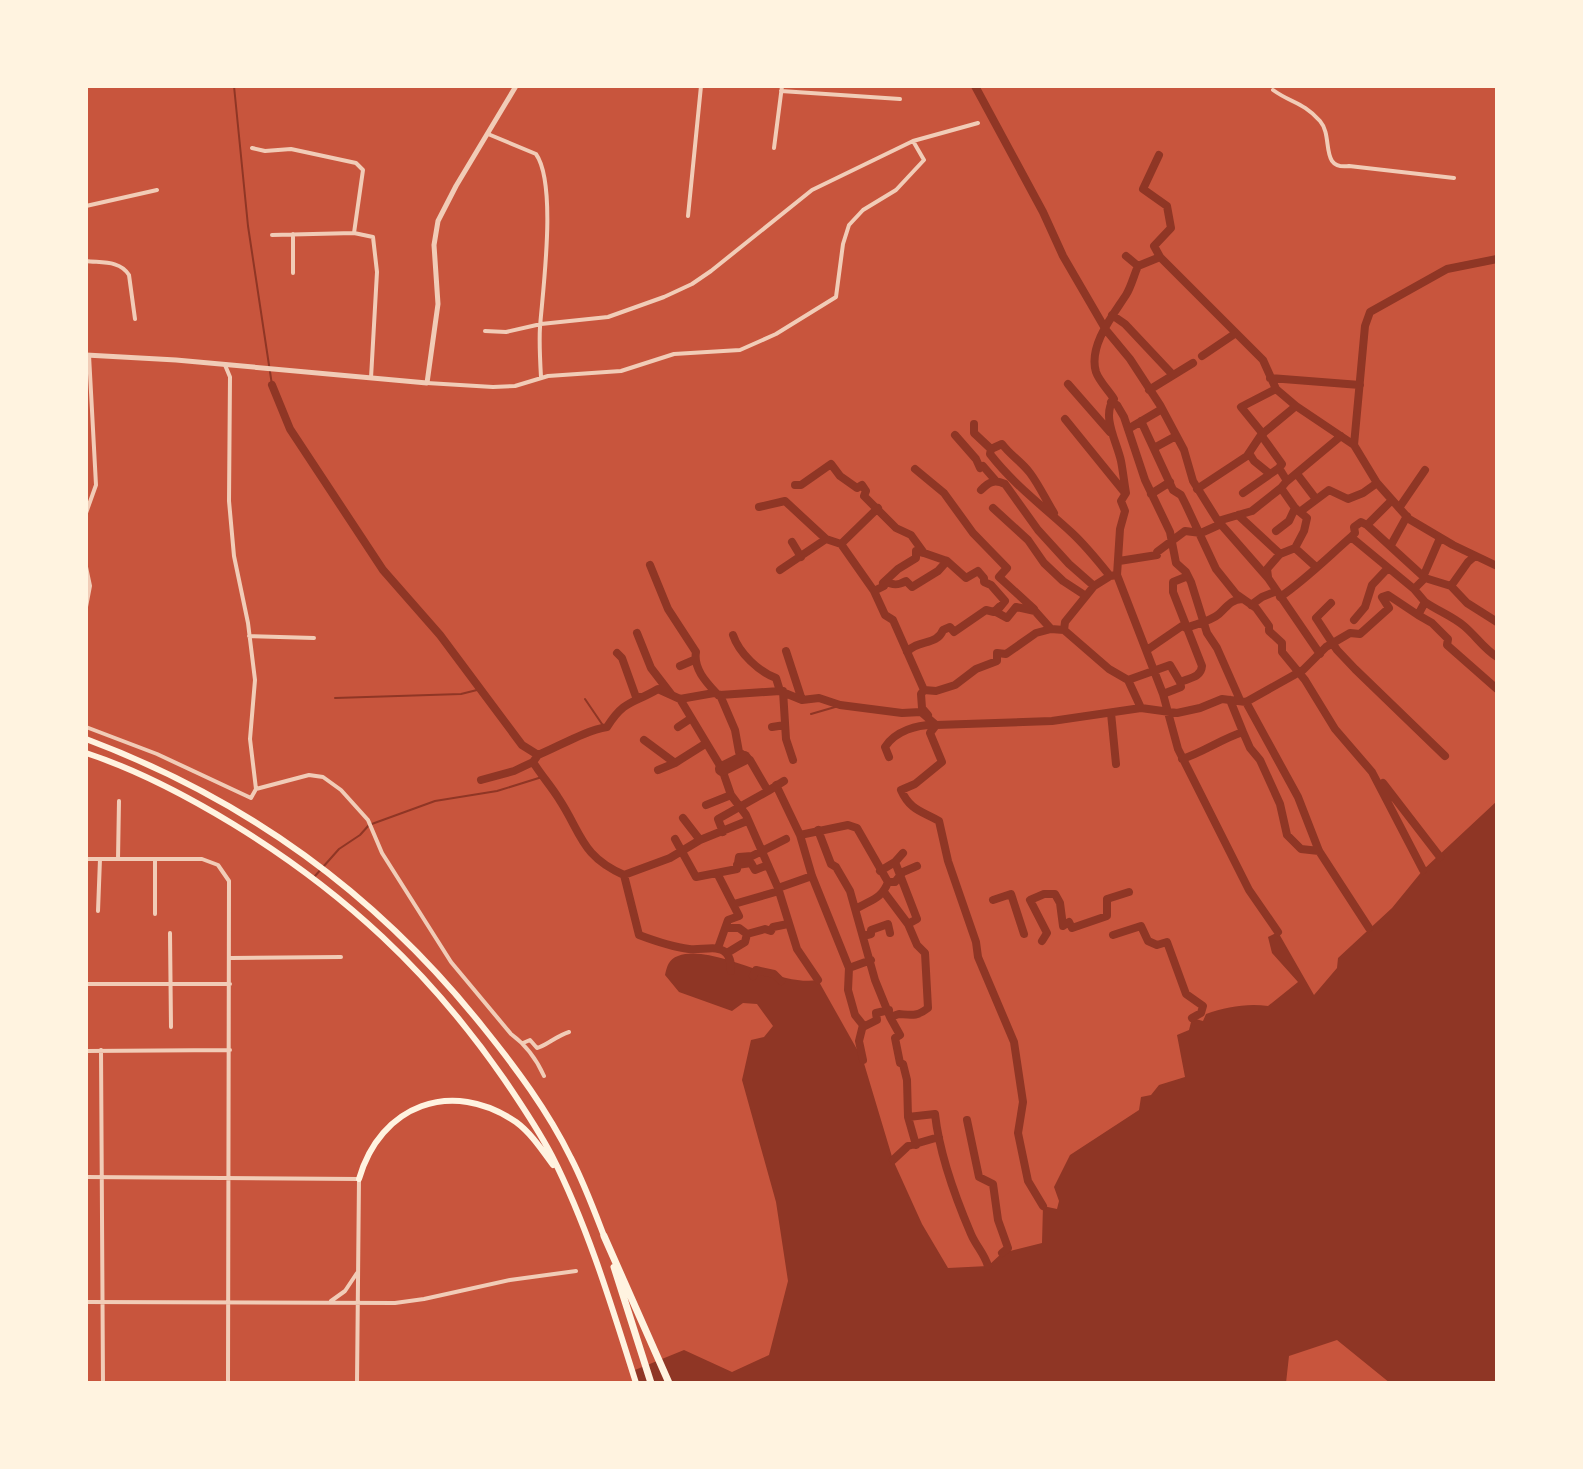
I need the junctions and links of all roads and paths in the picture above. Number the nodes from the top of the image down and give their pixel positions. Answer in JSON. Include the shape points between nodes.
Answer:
{"nodes":[{"id":1,"x":516,"y":86,"type":"edge"},
{"id":2,"x":701,"y":86,"type":"edge"},
{"id":3,"x":782,"y":88,"type":"edge"},
{"id":4,"x":1273,"y":90,"type":"dead end"},
{"id":5,"x":900,"y":99,"type":"dead end"},
{"id":6,"x":978,"y":123,"type":"dead end"},
{"id":7,"x":487,"y":134,"type":"junction"},
{"id":8,"x":913,"y":141,"type":"junction"},
{"id":9,"x":252,"y":148,"type":"dead end"},
{"id":10,"x":774,"y":148,"type":"dead end"},
{"id":11,"x":1454,"y":178,"type":"dead end"},
{"id":12,"x":157,"y":190,"type":"dead end"},
{"id":13,"x":86,"y":206,"type":"edge"},
{"id":14,"x":688,"y":216,"type":"dead end"},
{"id":15,"x":354,"y":233,"type":"junction"},
{"id":16,"x":293,"y":234,"type":"junction"},
{"id":17,"x":272,"y":235,"type":"dead end"},
{"id":18,"x":86,"y":261,"type":"edge"},
{"id":19,"x":293,"y":273,"type":"dead end"},
{"id":20,"x":135,"y":319,"type":"dead end"},
{"id":21,"x":541,"y":324,"type":"junction"},
{"id":22,"x":485,"y":331,"type":"dead end"},
{"id":23,"x":88,"y":355,"type":"edge"},
{"id":24,"x":225,"y":365,"type":"junction"},
{"id":25,"x":541,"y":377,"type":"junction"},
{"id":26,"x":371,"y":378,"type":"junction"},
{"id":27,"x":427,"y":383,"type":"junction"},
{"id":28,"x":86,"y":513,"type":"edge"},
{"id":29,"x":86,"y":567,"type":"edge"},
{"id":30,"x":86,"y":607,"type":"edge"},
{"id":31,"x":249,"y":636,"type":"junction"},
{"id":32,"x":314,"y":638,"type":"dead end"},
{"id":33,"x":86,"y":727,"type":"edge"},
{"id":34,"x":86,"y":739,"type":"edge"},
{"id":35,"x":86,"y":753,"type":"edge"},
{"id":36,"x":256,"y":789,"type":"junction"},
{"id":37,"x":119,"y":801,"type":"dead end"},
{"id":38,"x":86,"y":859,"type":"edge"},
{"id":39,"x":100,"y":859,"type":"junction"},
{"id":40,"x":118,"y":859,"type":"junction"},
{"id":41,"x":155,"y":859,"type":"junction"},
{"id":42,"x":98,"y":911,"type":"dead end"},
{"id":43,"x":155,"y":914,"type":"dead end"},
{"id":44,"x":170,"y":933,"type":"dead end"},
{"id":45,"x":341,"y":957,"type":"dead end"},
{"id":46,"x":231,"y":958,"type":"junction"},
{"id":47,"x":172,"y":983,"type":"junction"},
{"id":48,"x":86,"y":984,"type":"edge"},
{"id":49,"x":230,"y":984,"type":"junction"},
{"id":50,"x":171,"y":1027,"type":"dead end"},
{"id":51,"x":569,"y":1032,"type":"dead end"},
{"id":52,"x":523,"y":1043,"type":"junction"},
{"id":53,"x":101,"y":1050,"type":"junction"},
{"id":54,"x":230,"y":1050,"type":"junction"},
{"id":55,"x":86,"y":1051,"type":"edge"},
{"id":56,"x":544,"y":1076,"type":"dead end"},
{"id":57,"x":86,"y":1177,"type":"edge"},
{"id":58,"x":104,"y":1177,"type":"junction"},
{"id":59,"x":229,"y":1178,"type":"junction"},
{"id":60,"x":359,"y":1179,"type":"junction"},
{"id":61,"x":564,"y":1181,"type":"junction"},
{"id":62,"x":604,"y":1236,"type":"junction"},
{"id":63,"x":576,"y":1271,"type":"dead end"},
{"id":64,"x":357,"y":1272,"type":"junction"},
{"id":65,"x":101,"y":1301,"type":"junction"},
{"id":66,"x":230,"y":1301,"type":"junction"},
{"id":67,"x":86,"y":1302,"type":"edge"},
{"id":68,"x":357,"y":1302,"type":"junction"},
{"id":69,"x":329,"y":1303,"type":"junction"},
{"id":70,"x":103,"y":1383,"type":"edge"},
{"id":71,"x":228,"y":1383,"type":"edge"},
{"id":72,"x":357,"y":1383,"type":"edge"},
{"id":73,"x":636,"y":1383,"type":"edge"},
{"id":74,"x":651,"y":1383,"type":"edge"},
{"id":75,"x":669,"y":1383,"type":"edge"}],
"edges":[{"from":1,"to":7,"type":"street"},
{"from":2,"to":14,"type":"street"},
{"from":3,"to":5,"type":"street"},
{"from":3,"to":10,"type":"street"},
{"from":4,"to":11,"type":"street","via":[[1299,101],[1322,123],[1328,155],[1339,167]]},
{"from":6,"to":8,"type":"street"},
{"from":7,"to":21,"type":"street","via":[[536,154],[545,171]]},
{"from":7,"to":27,"type":"street","via":[[435,233],[438,304]]},
{"from":8,"to":21,"type":"street","via":[[812,190],[692,284],[608,317]]},
{"from":8,"to":25,"type":"street","via":[[924,160],[896,190],[849,225],[836,297],[740,350],[674,354],[621,371]]},
{"from":9,"to":15,"type":"street","via":[[291,149],[356,163],[363,170]]},
{"from":12,"to":13,"type":"street"},
{"from":15,"to":16,"type":"street"},
{"from":15,"to":26,"type":"street","via":[[373,237],[375,244]]},
{"from":16,"to":17,"type":"street"},
{"from":16,"to":19,"type":"street"},
{"from":18,"to":20,"type":"street","via":[[125,269]]},
{"from":21,"to":22,"type":"street"},
{"from":21,"to":25,"type":"street"},
{"from":23,"to":24,"type":"street"},
{"from":23,"to":28,"type":"street","via":[[96,485]]},
{"from":24,"to":26,"type":"street"},
{"from":24,"to":31,"type":"street","via":[[230,377],[229,501]]},
{"from":25,"to":27,"type":"street","via":[[515,386]]},
{"from":26,"to":27,"type":"street"},
{"from":29,"to":30,"type":"street"},
{"from":31,"to":32,"type":"street"},
{"from":31,"to":36,"type":"street"},
{"from":33,"to":36,"type":"street","via":[[251,798]]},
{"from":34,"to":62,"type":"main road","via":[[193,785],[263,825],[350,889],[441,977],[491,1036],[554,1127]]},
{"from":35,"to":61,"type":"main road","via":[[181,793],[285,856],[343,900],[459,1015],[533,1122]]},
{"from":36,"to":52,"type":"street","via":[[319,776],[341,790],[368,820],[382,853],[451,962]]},
{"from":37,"to":40,"type":"street"},
{"from":38,"to":39,"type":"street"},
{"from":39,"to":40,"type":"street"},
{"from":39,"to":42,"type":"street"},
{"from":40,"to":41,"type":"street"},
{"from":41,"to":43,"type":"street"},
{"from":41,"to":46,"type":"street","via":[[202,859],[225,872],[231,896]]},
{"from":44,"to":47,"type":"street"},
{"from":45,"to":46,"type":"street"},
{"from":46,"to":49,"type":"street"},
{"from":47,"to":48,"type":"street"},
{"from":47,"to":49,"type":"street"},
{"from":47,"to":50,"type":"street"},
{"from":49,"to":54,"type":"street"},
{"from":51,"to":52,"type":"street","via":[[542,1047],[530,1040]]},
{"from":52,"to":56,"type":"street"},
{"from":53,"to":54,"type":"street"},
{"from":53,"to":55,"type":"street"},
{"from":53,"to":58,"type":"street"},
{"from":54,"to":59,"type":"street"},
{"from":57,"to":58,"type":"street"},
{"from":58,"to":59,"type":"street"},
{"from":58,"to":65,"type":"street"},
{"from":59,"to":60,"type":"street"},
{"from":59,"to":66,"type":"street"},
{"from":60,"to":61,"type":"main road","via":[[377,1137],[398,1118],[428,1104],[459,1101],[491,1108],[519,1124]]},
{"from":60,"to":64,"type":"street"},
{"from":61,"to":73,"type":"main road"},
{"from":62,"to":74,"type":"highway"},
{"from":62,"to":75,"type":"highway"},
{"from":63,"to":68,"type":"street","via":[[424,1299]]},
{"from":64,"to":68,"type":"street"},
{"from":64,"to":69,"type":"street"},
{"from":65,"to":66,"type":"street"},
{"from":65,"to":67,"type":"street"},
{"from":65,"to":70,"type":"street"},
{"from":66,"to":69,"type":"street"},
{"from":66,"to":71,"type":"street"},
{"from":68,"to":69,"type":"street"},
{"from":68,"to":72,"type":"street"}]}
